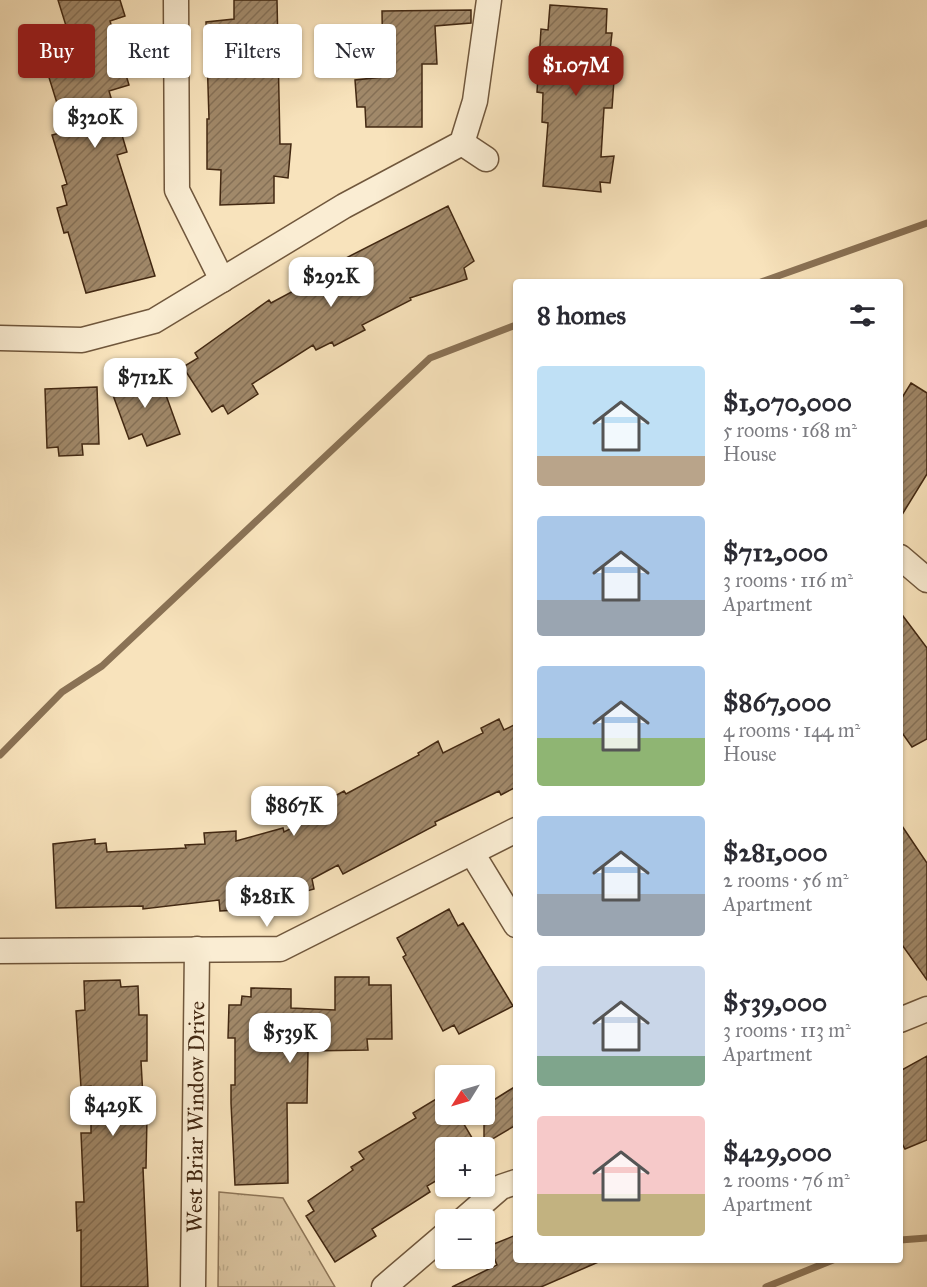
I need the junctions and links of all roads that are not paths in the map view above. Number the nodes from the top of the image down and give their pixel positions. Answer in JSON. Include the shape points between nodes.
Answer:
{"nodes":[{"id":1,"x":176,"y":0,"type":"edge"},
{"id":2,"x":489,"y":0,"type":"edge"},
{"id":3,"x":462,"y":143,"type":"junction"},
{"id":4,"x":486,"y":159,"type":"dead end"},
{"id":5,"x":222,"y":280,"type":"junction"},
{"id":6,"x":0,"y":338,"type":"edge"},
{"id":7,"x":903,"y":560,"type":"edge"},
{"id":8,"x":927,"y":580,"type":"edge"},
{"id":9,"x":513,"y":832,"type":"edge"},
{"id":10,"x":472,"y":853,"type":"junction"},
{"id":11,"x":513,"y":920,"type":"edge"},
{"id":12,"x":197,"y":949,"type":"junction"},
{"id":13,"x":0,"y":951,"type":"edge"},
{"id":14,"x":927,"y":1009,"type":"edge"},
{"id":15,"x":903,"y":1018,"type":"edge"},
{"id":16,"x":513,"y":1183,"type":"edge"},
{"id":17,"x":476,"y":1209,"type":"edge"},
{"id":18,"x":435,"y":1243,"type":"edge"},
{"id":19,"x":193,"y":1287,"type":"edge"},
{"id":20,"x":384,"y":1287,"type":"edge"}],
"edges":[{"from":1,"to":5,"type":"street","via":[[177,190]]},
{"from":2,"to":3,"type":"street","via":[[475,101]]},
{"from":3,"to":4,"type":"street"},
{"from":3,"to":5,"type":"street","via":[[344,206]]},
{"from":5,"to":6,"type":"street","via":[[154,321],[82,340]]},
{"from":7,"to":8,"type":"street"},
{"from":9,"to":10,"type":"street"},
{"from":10,"to":11,"type":"street"},
{"from":10,"to":12,"type":"street","via":[[280,949]]},
{"from":12,"to":13,"type":"street"},
{"from":12,"to":19,"type":"street","name":"West Briar Window Drive"},
{"from":14,"to":15,"type":"street"},
{"from":16,"to":17,"type":"street","via":[[501,1187]]},
{"from":18,"to":20,"type":"street"}]}
